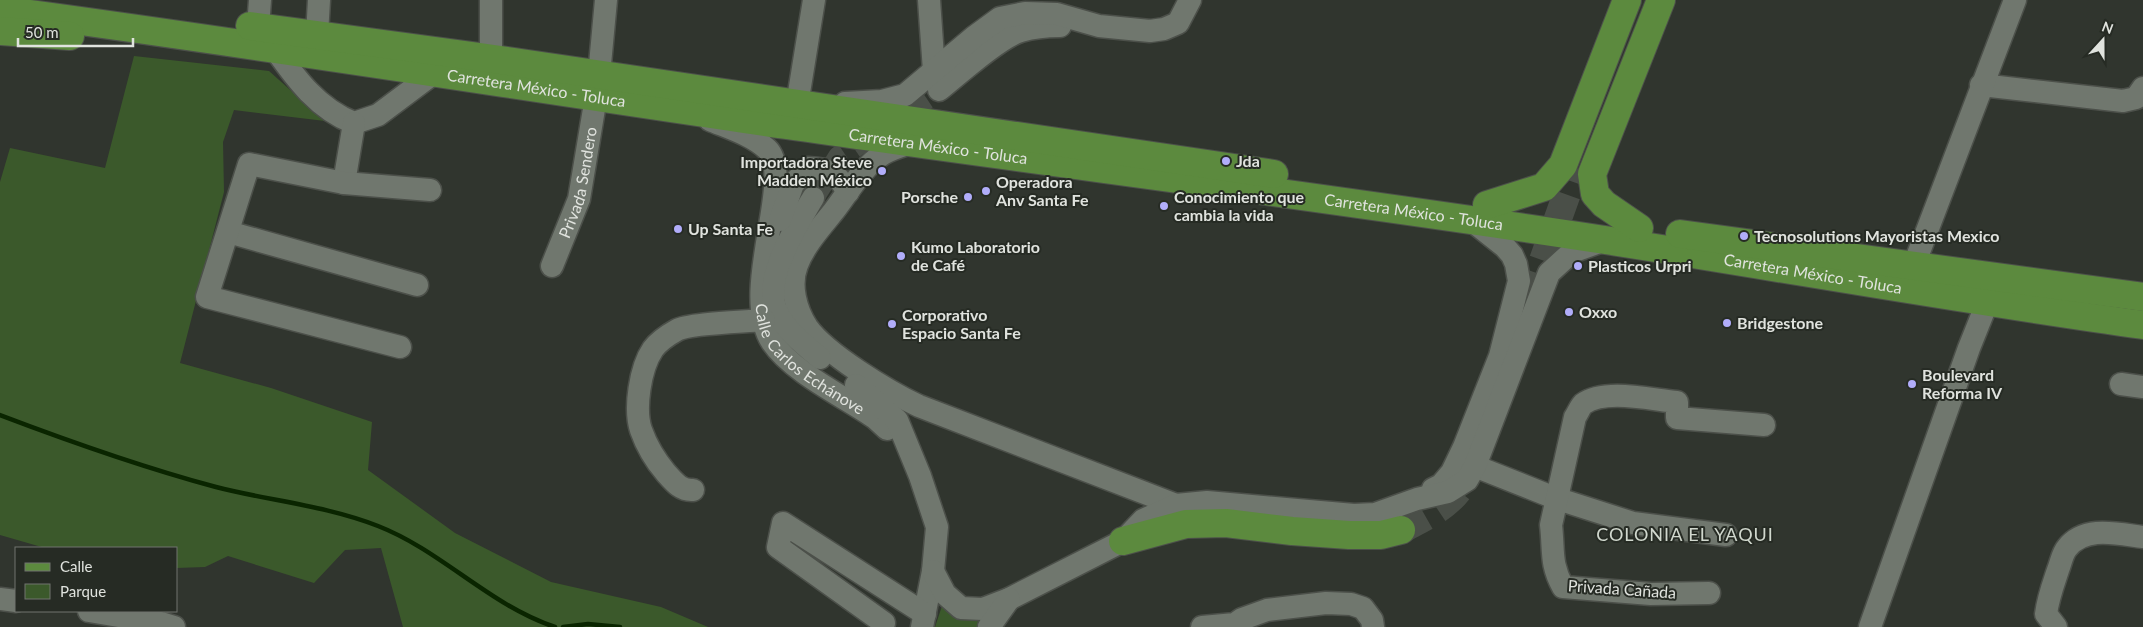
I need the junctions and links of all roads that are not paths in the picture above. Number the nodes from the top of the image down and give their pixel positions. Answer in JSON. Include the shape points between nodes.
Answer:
{"nodes":[{"id":1,"x":55,"y":0,"type":"edge"},
{"id":2,"x":260,"y":0,"type":"edge"},
{"id":3,"x":319,"y":0,"type":"edge"},
{"id":4,"x":491,"y":0,"type":"edge"},
{"id":5,"x":606,"y":0,"type":"edge"},
{"id":6,"x":814,"y":0,"type":"edge"},
{"id":7,"x":929,"y":0,"type":"edge"},
{"id":8,"x":1190,"y":0,"type":"edge"},
{"id":9,"x":1627,"y":0,"type":"edge"},
{"id":10,"x":1644,"y":0,"type":"edge"},
{"id":11,"x":1661,"y":0,"type":"edge"},
{"id":12,"x":2015,"y":0,"type":"edge"},
{"id":13,"x":0,"y":10,"type":"edge"},
{"id":14,"x":258,"y":27,"type":"junction"},
{"id":15,"x":0,"y":30,"type":"edge"},
{"id":16,"x":165,"y":32,"type":"junction"},
{"id":17,"x":317,"y":35,"type":"junction"},
{"id":18,"x":275,"y":49,"type":"junction"},
{"id":19,"x":491,"y":58,"type":"junction"},
{"id":20,"x":434,"y":73,"type":"junction"},
{"id":21,"x":937,"y":80,"type":"junction"},
{"id":22,"x":1981,"y":85,"type":"junction"},
{"id":23,"x":598,"y":86,"type":"junction"},
{"id":24,"x":2143,"y":88,"type":"edge"},
{"id":25,"x":797,"y":105,"type":"junction"},
{"id":26,"x":691,"y":111,"type":"junction"},
{"id":27,"x":354,"y":123,"type":"junction"},
{"id":28,"x":911,"y":143,"type":"junction"},
{"id":29,"x":1577,"y":169,"type":"junction"},
{"id":30,"x":344,"y":183,"type":"junction"},
{"id":31,"x":430,"y":190,"type":"dead end"},
{"id":32,"x":848,"y":192,"type":"junction"},
{"id":33,"x":813,"y":198,"type":"tunnel mouth"},
{"id":34,"x":1479,"y":213,"type":"junction"},
{"id":35,"x":1639,"y":228,"type":"junction"},
{"id":36,"x":228,"y":232,"type":"junction"},
{"id":37,"x":1604,"y":240,"type":"junction"},
{"id":38,"x":763,"y":264,"type":"junction"},
{"id":39,"x":1914,"y":265,"type":"junction"},
{"id":40,"x":552,"y":266,"type":"dead end"},
{"id":41,"x":1519,"y":281,"type":"junction"},
{"id":42,"x":417,"y":285,"type":"dead end"},
{"id":43,"x":1542,"y":288,"type":"junction"},
{"id":44,"x":2143,"y":297,"type":"edge"},
{"id":45,"x":1986,"y":303,"type":"junction"},
{"id":46,"x":764,"y":320,"type":"junction"},
{"id":47,"x":2143,"y":324,"type":"edge"},
{"id":48,"x":400,"y":347,"type":"dead end"},
{"id":49,"x":1764,"y":425,"type":"dead end"},
{"id":50,"x":909,"y":448,"type":"junction"},
{"id":51,"x":1467,"y":463,"type":"junction"},
{"id":52,"x":693,"y":490,"type":"dead end"},
{"id":53,"x":1556,"y":498,"type":"junction"},
{"id":54,"x":1176,"y":504,"type":"junction"},
{"id":55,"x":1401,"y":530,"type":"tunnel mouth"},
{"id":56,"x":1726,"y":535,"type":"dead end"},
{"id":57,"x":2143,"y":537,"type":"edge"},
{"id":58,"x":1122,"y":541,"type":"junction"},
{"id":59,"x":933,"y":571,"type":"junction"},
{"id":60,"x":1709,"y":593,"type":"dead end"},
{"id":61,"x":0,"y":599,"type":"edge"},
{"id":62,"x":1009,"y":599,"type":"junction"},
{"id":63,"x":15,"y":601,"type":"edge"},
{"id":64,"x":94,"y":612,"type":"edge"},
{"id":65,"x":923,"y":620,"type":"edge"},
{"id":66,"x":884,"y":624,"type":"dead end"},
{"id":67,"x":165,"y":626,"type":"edge"},
{"id":68,"x":989,"y":627,"type":"edge"},
{"id":69,"x":1202,"y":627,"type":"edge"},
{"id":70,"x":1373,"y":627,"type":"edge"},
{"id":71,"x":1870,"y":627,"type":"edge"},
{"id":72,"x":2056,"y":627,"type":"edge"}],
"edges":[{"from":1,"to":14,"type":"main road","name":"Carretera México - Toluca"},
{"from":2,"to":14,"type":"street"},
{"from":3,"to":17,"type":"street"},
{"from":4,"to":19,"type":"street"},
{"from":5,"to":23,"type":"street","name":"Privada Sendero"},
{"from":6,"to":25,"type":"street"},
{"from":7,"to":21,"type":"street"},
{"from":8,"to":21,"type":"street","via":[[1178,22],[1164,29],[1042,26],[1020,31]]},
{"from":9,"to":29,"type":"main road"},
{"from":10,"to":29,"type":"main road"},
{"from":11,"to":29,"type":"main road"},
{"from":12,"to":22,"type":"street"},
{"from":13,"to":16,"type":"main road","name":"Carretera México - Toluca"},
{"from":14,"to":17,"type":"main road","name":"Carretera México - Toluca"},
{"from":15,"to":16,"type":"main road","via":[[131,40]]},
{"from":16,"to":18,"type":"main road","name":"Carretera México - Toluca"},
{"from":17,"to":19,"type":"main road","name":"Carretera México - Toluca"},
{"from":18,"to":20,"type":"main road","name":"Carretera México - Toluca"},
{"from":18,"to":27,"type":"street","via":[[314,98]]},
{"from":19,"to":23,"type":"main road","name":"Carretera México - Toluca"},
{"from":20,"to":23,"type":"main road","name":"Carretera México - Toluca"},
{"from":20,"to":27,"type":"street","via":[[378,115]]},
{"from":21,"to":25,"type":"street","via":[[905,96],[882,101]]},
{"from":22,"to":24,"type":"street","via":[[2124,101],[2136,98]]},
{"from":22,"to":39,"type":"street"},
{"from":23,"to":25,"type":"main road","name":"Carretera México - Toluca"},
{"from":23,"to":26,"type":"main road","name":"Carretera México - Toluca"},
{"from":23,"to":40,"type":"street","name":"Privada Sendero","via":[[579,199]]},
{"from":25,"to":34,"type":"main road","name":"Carretera México - Toluca"},
{"from":26,"to":28,"type":"main road","name":"Carretera México - Toluca"},
{"from":26,"to":38,"type":"street","name":"Calle Carlos Echánove","via":[[747,136],[769,150],[777,171]]},
{"from":27,"to":30,"type":"street"},
{"from":28,"to":32,"type":"street","name":"Calle Carlos Echánove","via":[[882,155]]},
{"from":28,"to":34,"type":"main road","name":"Carretera México - Toluca"},
{"from":29,"to":34,"type":"main road","via":[[1544,187]]},
{"from":29,"to":35,"type":"main road","via":[[1604,204]]},
{"from":30,"to":31,"type":"street"},
{"from":30,"to":36,"type":"street","via":[[249,164]]},
{"from":32,"to":38,"type":"street","via":[[839,178],[826,169],[808,168],[793,184],[776,237]]},
{"from":32,"to":54,"type":"street","name":"Calle Carlos Echánove","via":[[804,251],[796,266],[793,286],[795,301],[807,327],[825,346],[891,392],[919,406]]},
{"from":33,"to":50,"type":"street","via":[[787,242],[777,272],[776,310],[795,337],[897,420]]},
{"from":34,"to":35,"type":"main road","name":"Carretera México - Toluca"},
{"from":34,"to":37,"type":"main road","name":"Carretera México - Toluca"},
{"from":34,"to":41,"type":"street","via":[[1512,255]]},
{"from":35,"to":39,"type":"main road","name":"Carretera México - Toluca"},
{"from":36,"to":42,"type":"street"},
{"from":36,"to":48,"type":"street","via":[[207,297]]},
{"from":37,"to":43,"type":"street","via":[[1572,252],[1549,273]]},
{"from":37,"to":45,"type":"main road","name":"Carretera México - Toluca"},
{"from":38,"to":46,"type":"street","name":"Calle Carlos Echánove","via":[[760,304]]},
{"from":39,"to":44,"type":"main road","name":"Carretera México - Toluca"},
{"from":41,"to":43,"type":"street","via":[[1530,276]]},
{"from":41,"to":51,"type":"street"},
{"from":43,"to":51,"type":"street"},
{"from":45,"to":47,"type":"main road","name":"Carretera México - Toluca"},
{"from":45,"to":71,"type":"street"},
{"from":46,"to":50,"type":"street","name":"Calle Carlos Echánove","via":[[772,341],[790,362],[876,418]]},
{"from":46,"to":52,"type":"street","via":[[678,329],[652,350],[638,398],[640,429],[652,456],[675,483],[687,491]]},
{"from":49,"to":53,"type":"street","via":[[1677,418],[1677,402],[1612,396],[1596,398],[1582,405],[1575,417]]},
{"from":50,"to":59,"type":"street","name":"Calle Carlos Echánove","via":[[937,527]]},
{"from":51,"to":53,"type":"street"},
{"from":51,"to":54,"type":"street","via":[[1452,472],[1441,485],[1417,499],[1375,514],[1207,502]]},
{"from":53,"to":56,"type":"street","via":[[1633,523]]},
{"from":53,"to":60,"type":"street","name":"Privada Cañada","via":[[1551,525],[1552,560],[1562,587],[1651,594]]},
{"from":54,"to":58,"type":"street","via":[[1144,520]]},
{"from":55,"to":58,"type":"main road","via":[[1381,535],[1349,535],[1226,523],[1186,524]]},
{"from":57,"to":72,"type":"street","via":[[2104,532],[2087,534],[2065,550],[2046,614]]},
{"from":58,"to":62,"type":"street"},
{"from":59,"to":62,"type":"street","via":[[945,594],[961,608],[983,609]]},
{"from":59,"to":65,"type":"street","name":"Calle Carlos Echánove"},
{"from":61,"to":63,"type":"street"},
{"from":62,"to":68,"type":"street"},
{"from":64,"to":67,"type":"street"},
{"from":65,"to":66,"type":"street","via":[[783,523],[778,547]]},
{"from":69,"to":70,"type":"street","via":[[1235,624],[1267,610],[1326,603],[1363,608]]}]}
